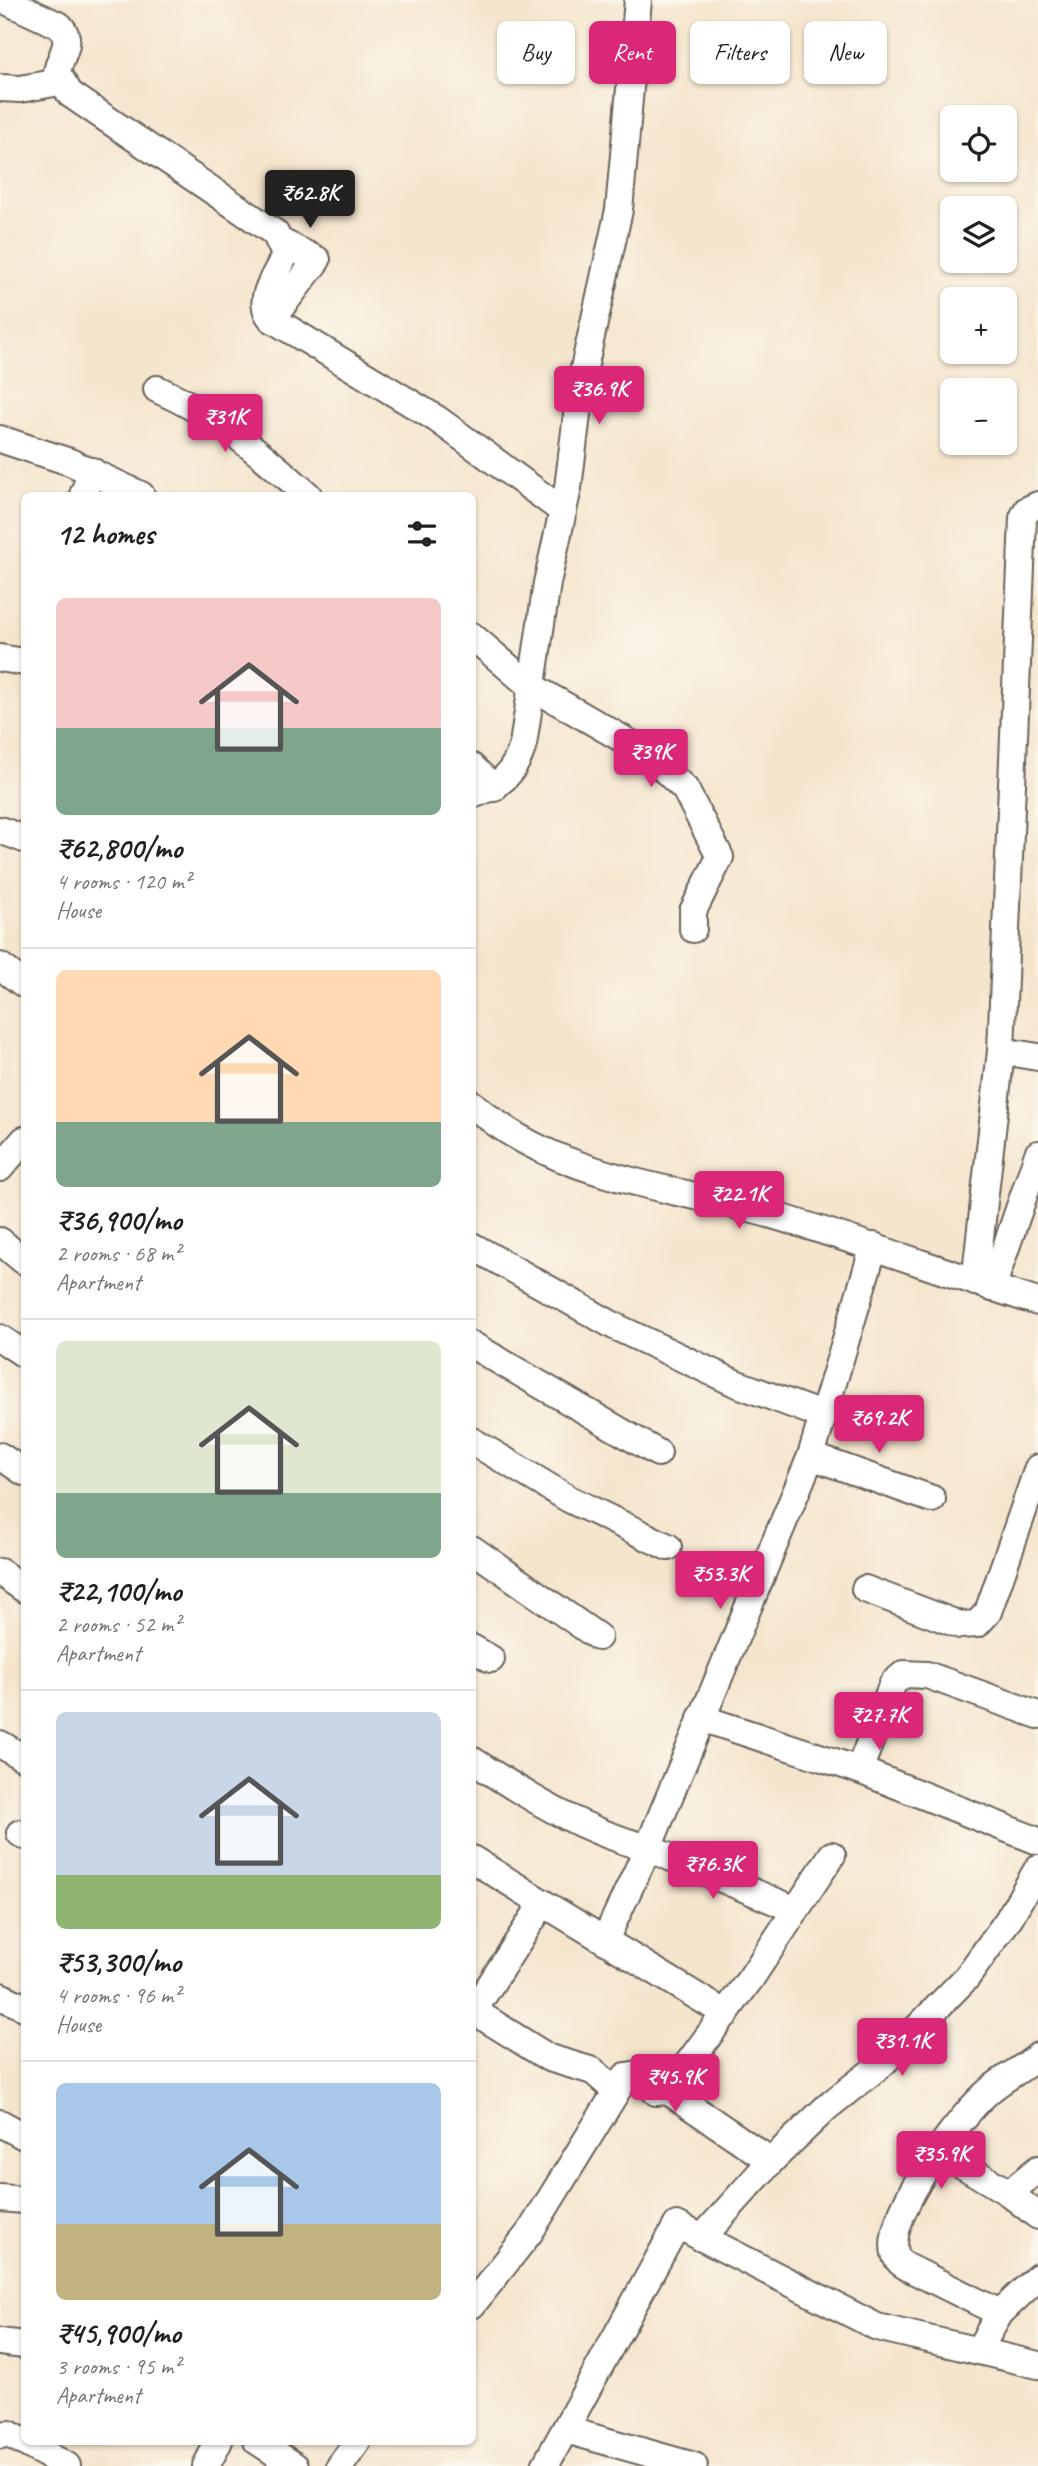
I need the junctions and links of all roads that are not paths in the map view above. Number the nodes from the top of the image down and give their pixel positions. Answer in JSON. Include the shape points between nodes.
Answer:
{"nodes":[{"id":1,"x":4,"y":0,"type":"edge"},
{"id":2,"x":638,"y":0,"type":"edge"},
{"id":3,"x":60,"y":82,"type":"junction"},
{"id":4,"x":0,"y":88,"type":"edge"},
{"id":5,"x":157,"y":389,"type":"dead end"},
{"id":6,"x":0,"y":439,"type":"edge"},
{"id":7,"x":88,"y":483,"type":"edge"},
{"id":8,"x":128,"y":492,"type":"edge"},
{"id":9,"x":305,"y":492,"type":"edge"},
{"id":10,"x":1038,"y":505,"type":"edge"},
{"id":11,"x":563,"y":511,"type":"junction"},
{"id":12,"x":476,"y":639,"type":"edge"},
{"id":13,"x":0,"y":658,"type":"edge"},
{"id":14,"x":21,"y":662,"type":"edge"},
{"id":15,"x":530,"y":685,"type":"junction"},
{"id":16,"x":1027,"y":718,"type":"edge"},
{"id":17,"x":483,"y":791,"type":"edge"},
{"id":18,"x":0,"y":830,"type":"edge"},
{"id":19,"x":21,"y":838,"type":"edge"},
{"id":20,"x":693,"y":929,"type":"dead end"},
{"id":21,"x":0,"y":966,"type":"edge"},
{"id":22,"x":21,"y":982,"type":"edge"},
{"id":23,"x":1001,"y":1051,"type":"junction"},
{"id":24,"x":1038,"y":1057,"type":"edge"},
{"id":25,"x":476,"y":1107,"type":"edge"},
{"id":26,"x":21,"y":1148,"type":"edge"},
{"id":27,"x":1038,"y":1154,"type":"edge"},
{"id":28,"x":0,"y":1168,"type":"edge"},
{"id":29,"x":0,"y":1241,"type":"edge"},
{"id":30,"x":874,"y":1246,"type":"junction"},
{"id":31,"x":476,"y":1248,"type":"edge"},
{"id":32,"x":21,"y":1258,"type":"edge"},
{"id":33,"x":983,"y":1285,"type":"junction"},
{"id":34,"x":1038,"y":1302,"type":"edge"},
{"id":35,"x":0,"y":1338,"type":"edge"},
{"id":36,"x":476,"y":1347,"type":"edge"},
{"id":37,"x":21,"y":1352,"type":"edge"},
{"id":38,"x":824,"y":1416,"type":"junction"},
{"id":39,"x":476,"y":1443,"type":"edge"},
{"id":40,"x":658,"y":1453,"type":"dead end"},
{"id":41,"x":0,"y":1456,"type":"edge"},
{"id":42,"x":811,"y":1456,"type":"junction"},
{"id":43,"x":1038,"y":1468,"type":"edge"},
{"id":44,"x":21,"y":1470,"type":"edge"},
{"id":45,"x":932,"y":1499,"type":"dead end"},
{"id":46,"x":668,"y":1547,"type":"dead end"},
{"id":47,"x":476,"y":1552,"type":"edge"},
{"id":48,"x":0,"y":1572,"type":"edge"},
{"id":49,"x":21,"y":1587,"type":"edge"},
{"id":50,"x":866,"y":1589,"type":"dead end"},
{"id":51,"x":598,"y":1637,"type":"dead end"},
{"id":52,"x":1038,"y":1715,"type":"edge"},
{"id":53,"x":701,"y":1718,"type":"junction"},
{"id":54,"x":0,"y":1744,"type":"edge"},
{"id":55,"x":21,"y":1756,"type":"edge"},
{"id":56,"x":476,"y":1763,"type":"edge"},
{"id":57,"x":859,"y":1770,"type":"junction"},
{"id":58,"x":1038,"y":1841,"type":"edge"},
{"id":59,"x":648,"y":1849,"type":"junction"},
{"id":60,"x":832,"y":1855,"type":"dead end"},
{"id":61,"x":476,"y":1861,"type":"edge"},
{"id":62,"x":1038,"y":1868,"type":"edge"},
{"id":63,"x":543,"y":1903,"type":"junction"},
{"id":64,"x":796,"y":1910,"type":"junction"},
{"id":65,"x":605,"y":1940,"type":"junction"},
{"id":66,"x":0,"y":1996,"type":"edge"},
{"id":67,"x":21,"y":2006,"type":"edge"},
{"id":68,"x":476,"y":2006,"type":"edge"},
{"id":69,"x":476,"y":2013,"type":"edge"},
{"id":70,"x":726,"y":2014,"type":"junction"},
{"id":71,"x":1038,"y":2056,"type":"edge"},
{"id":72,"x":616,"y":2091,"type":"junction"},
{"id":73,"x":668,"y":2091,"type":"junction"},
{"id":74,"x":0,"y":2123,"type":"edge"},
{"id":75,"x":21,"y":2134,"type":"edge"},
{"id":76,"x":939,"y":2151,"type":"junction"},
{"id":77,"x":771,"y":2161,"type":"junction"},
{"id":78,"x":1038,"y":2169,"type":"edge"},
{"id":79,"x":1009,"y":2193,"type":"junction"},
{"id":80,"x":0,"y":2198,"type":"edge"},
{"id":81,"x":21,"y":2200,"type":"edge"},
{"id":82,"x":1038,"y":2216,"type":"edge"},
{"id":83,"x":702,"y":2238,"type":"junction"},
{"id":84,"x":1038,"y":2277,"type":"edge"},
{"id":85,"x":476,"y":2300,"type":"edge"},
{"id":86,"x":1000,"y":2314,"type":"junction"},
{"id":87,"x":0,"y":2342,"type":"edge"},
{"id":88,"x":21,"y":2345,"type":"edge"},
{"id":89,"x":978,"y":2351,"type":"junction"},
{"id":90,"x":1038,"y":2365,"type":"edge"},
{"id":91,"x":566,"y":2430,"type":"junction"},
{"id":92,"x":0,"y":2435,"type":"edge"},
{"id":93,"x":21,"y":2441,"type":"edge"},
{"id":94,"x":29,"y":2445,"type":"edge"},
{"id":95,"x":217,"y":2445,"type":"edge"},
{"id":96,"x":263,"y":2445,"type":"edge"},
{"id":97,"x":355,"y":2445,"type":"edge"},
{"id":98,"x":67,"y":2466,"type":"edge"},
{"id":99,"x":206,"y":2466,"type":"edge"},
{"id":100,"x":295,"y":2466,"type":"edge"},
{"id":101,"x":340,"y":2466,"type":"edge"},
{"id":102,"x":545,"y":2466,"type":"edge"},
{"id":103,"x":694,"y":2466,"type":"edge"}],
"edges":[{"from":1,"to":3,"type":"street","via":[[65,32],[68,42],[57,73]]},
{"from":2,"to":11,"type":"street","via":[[619,210],[581,382]]},
{"from":3,"to":4,"type":"street"},
{"from":3,"to":11,"type":"street","via":[[70,94],[275,233],[285,254],[265,302],[272,319],[437,419]]},
{"from":5,"to":9,"type":"street","via":[[197,407],[240,436]]},
{"from":6,"to":7,"type":"street"},
{"from":7,"to":8,"type":"street"},
{"from":10,"to":16,"type":"street","via":[[1023,518]]},
{"from":11,"to":15,"type":"street"},
{"from":12,"to":15,"type":"street"},
{"from":13,"to":14,"type":"street"},
{"from":15,"to":17,"type":"street","via":[[517,764]]},
{"from":15,"to":20,"type":"street","via":[[648,753],[685,789],[720,857],[693,911]]},
{"from":16,"to":23,"type":"street"},
{"from":18,"to":19,"type":"street"},
{"from":21,"to":22,"type":"street"},
{"from":23,"to":24,"type":"street"},
{"from":23,"to":33,"type":"street"},
{"from":25,"to":30,"type":"street","via":[[539,1150],[590,1170]]},
{"from":26,"to":28,"type":"street"},
{"from":27,"to":33,"type":"street"},
{"from":29,"to":32,"type":"street"},
{"from":30,"to":33,"type":"street"},
{"from":30,"to":38,"type":"street"},
{"from":31,"to":38,"type":"street","via":[[616,1327],[735,1383]]},
{"from":33,"to":34,"type":"street"},
{"from":35,"to":37,"type":"street"},
{"from":36,"to":40,"type":"street"},
{"from":38,"to":42,"type":"street"},
{"from":39,"to":46,"type":"street","via":[[569,1499]]},
{"from":41,"to":44,"type":"street"},
{"from":42,"to":45,"type":"street"},
{"from":42,"to":53,"type":"street"},
{"from":43,"to":50,"type":"street","via":[[988,1612],[977,1624],[960,1625]]},
{"from":47,"to":51,"type":"street"},
{"from":48,"to":49,"type":"street"},
{"from":52,"to":57,"type":"street","via":[[927,1675],[904,1674],[893,1683]]},
{"from":53,"to":57,"type":"street"},
{"from":53,"to":59,"type":"street"},
{"from":54,"to":55,"type":"street"},
{"from":56,"to":59,"type":"street","via":[[553,1812]]},
{"from":57,"to":58,"type":"street"},
{"from":59,"to":64,"type":"street"},
{"from":59,"to":65,"type":"street"},
{"from":60,"to":64,"type":"street"},
{"from":61,"to":63,"type":"street"},
{"from":62,"to":77,"type":"street","via":[[967,1977],[883,2063],[827,2107]]},
{"from":63,"to":65,"type":"street"},
{"from":63,"to":68,"type":"street"},
{"from":64,"to":70,"type":"street"},
{"from":65,"to":70,"type":"street"},
{"from":66,"to":67,"type":"street"},
{"from":69,"to":72,"type":"street","via":[[549,2058],[593,2071]]},
{"from":70,"to":73,"type":"street"},
{"from":71,"to":76,"type":"street","via":[[989,2090]]},
{"from":72,"to":73,"type":"street","via":[[626,2076],[634,2073],[656,2092]]},
{"from":72,"to":85,"type":"street","via":[[530,2232]]},
{"from":73,"to":77,"type":"street"},
{"from":74,"to":75,"type":"street"},
{"from":76,"to":79,"type":"street"},
{"from":76,"to":86,"type":"street","via":[[900,2215],[895,2254],[909,2268]]},
{"from":77,"to":83,"type":"street"},
{"from":78,"to":79,"type":"street"},
{"from":79,"to":82,"type":"street"},
{"from":80,"to":81,"type":"street"},
{"from":83,"to":89,"type":"street","via":[[877,2327]]},
{"from":83,"to":91,"type":"street","via":[[677,2225]]},
{"from":84,"to":86,"type":"street"},
{"from":86,"to":89,"type":"street"},
{"from":87,"to":88,"type":"street"},
{"from":89,"to":90,"type":"street"},
{"from":91,"to":102,"type":"street"},
{"from":91,"to":103,"type":"street"},
{"from":92,"to":93,"type":"street"},
{"from":94,"to":98,"type":"street"},
{"from":95,"to":99,"type":"street"},
{"from":96,"to":100,"type":"street"},
{"from":97,"to":101,"type":"street"}]}
